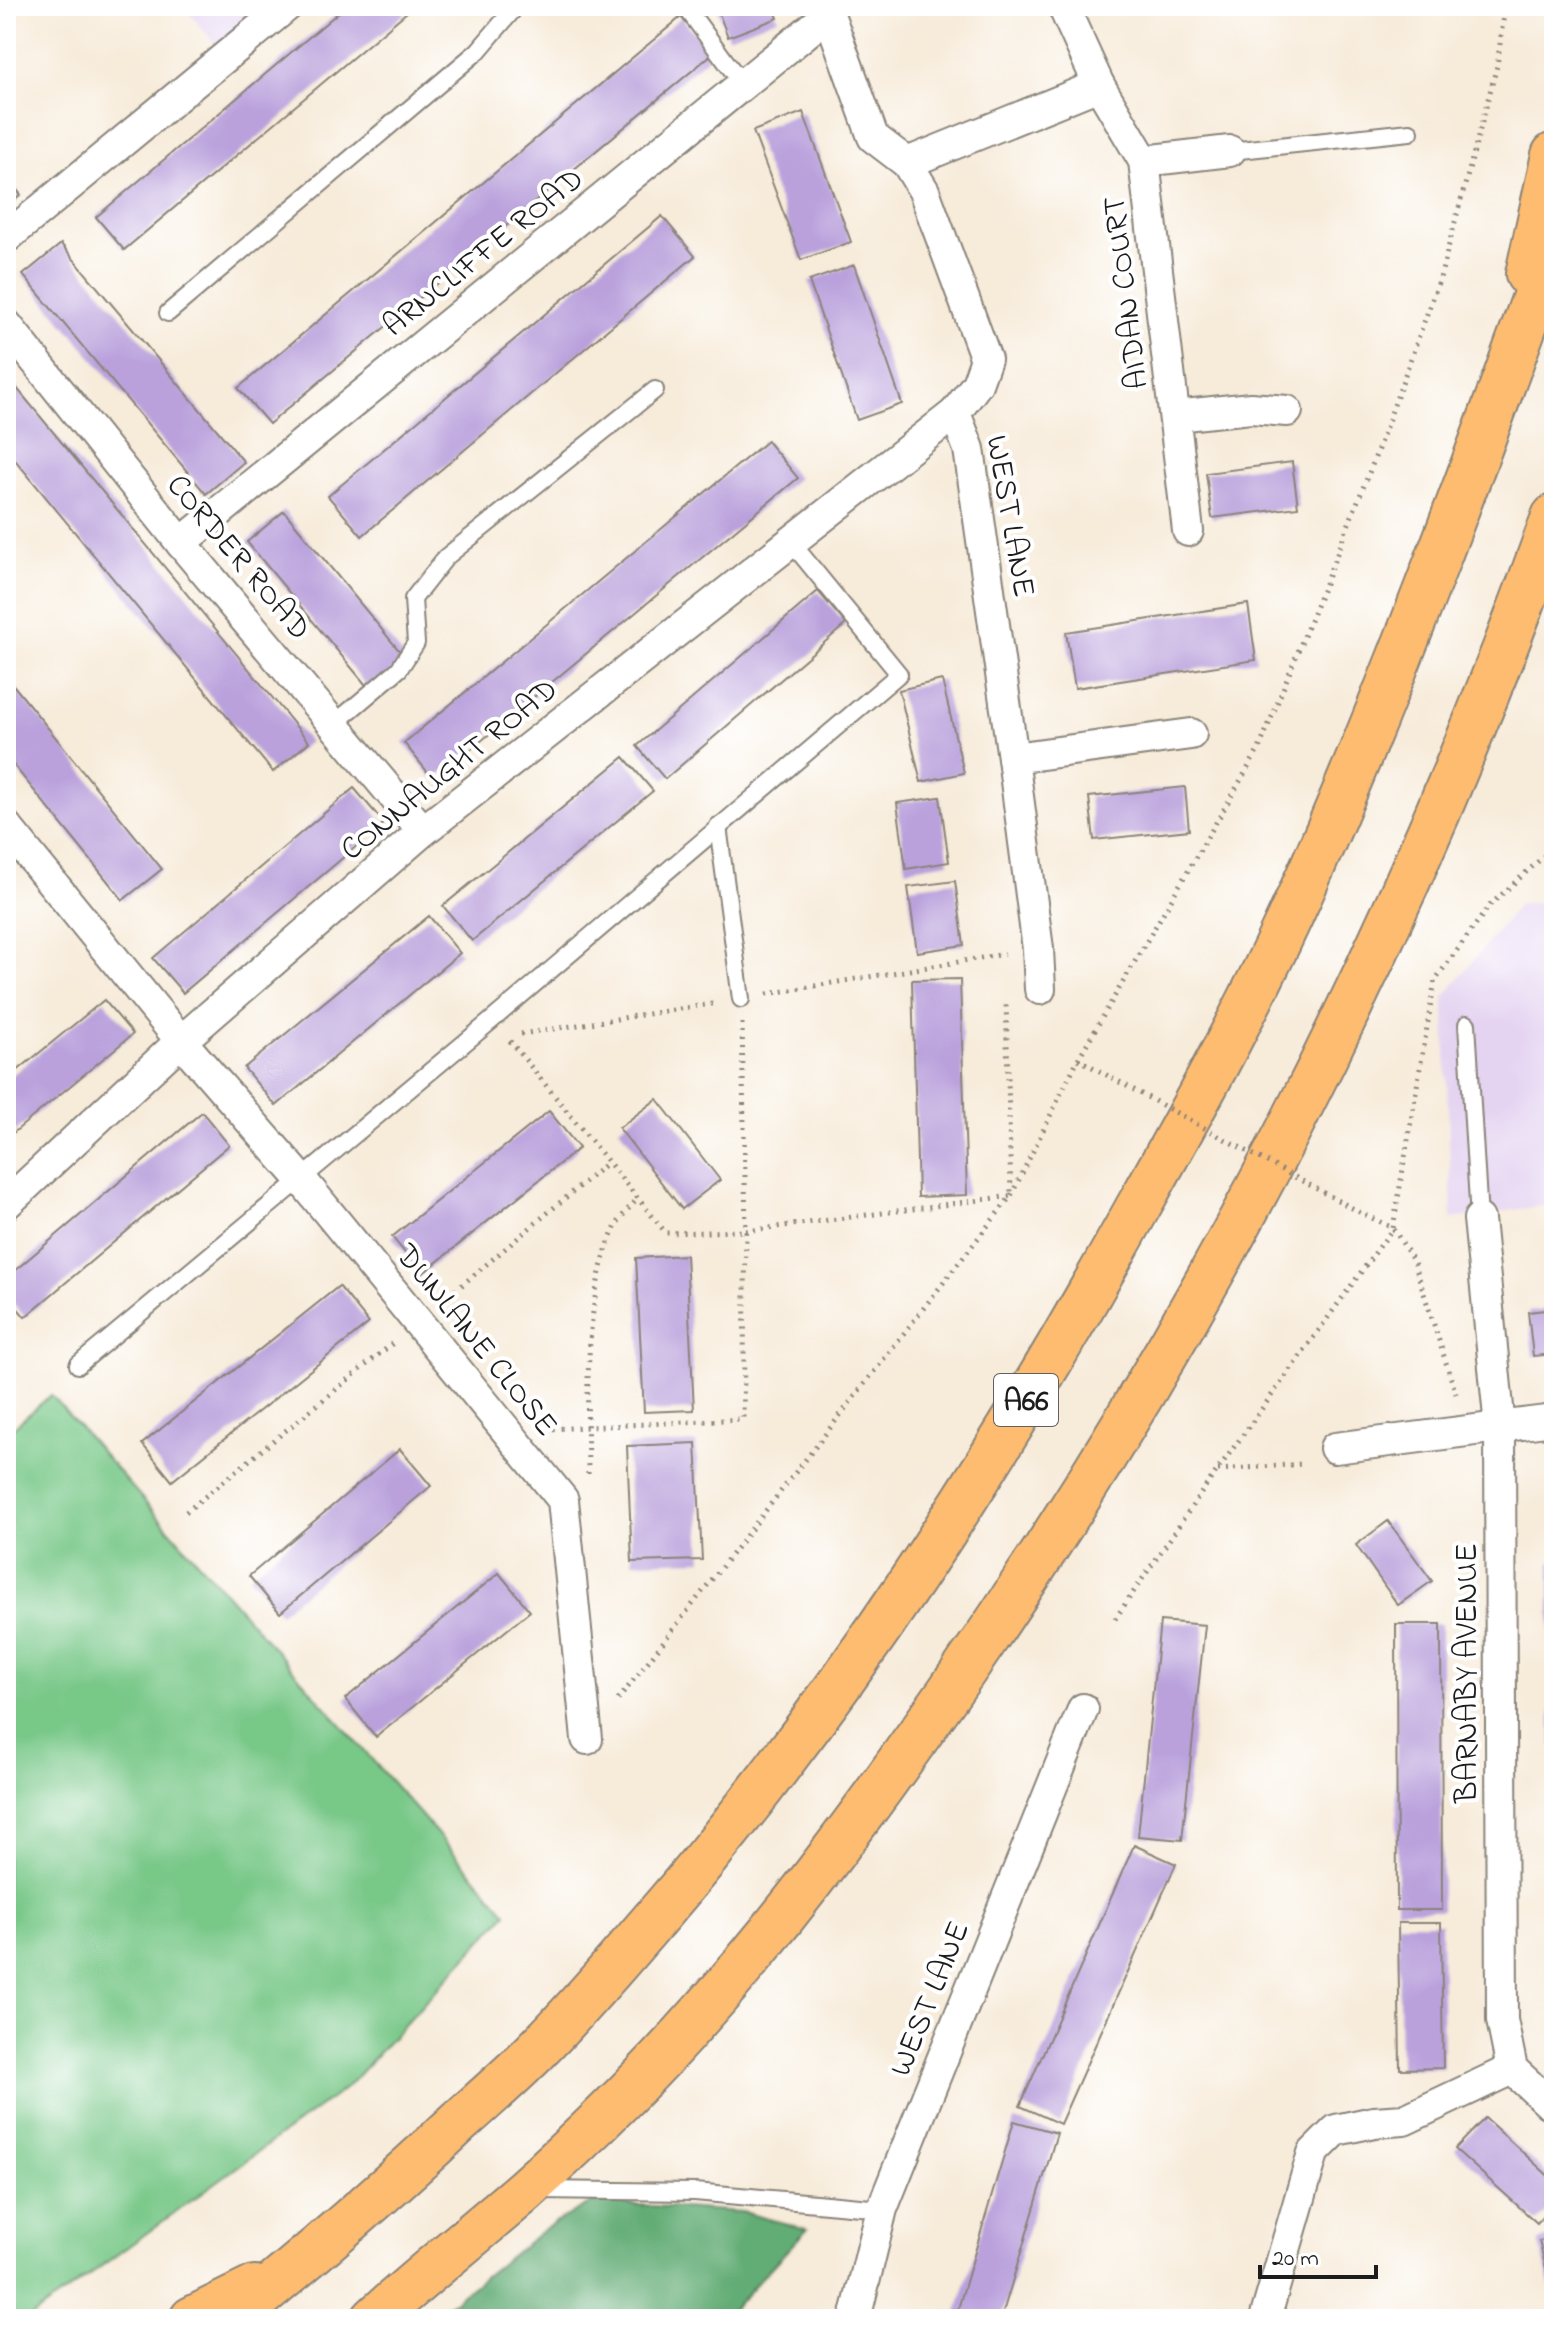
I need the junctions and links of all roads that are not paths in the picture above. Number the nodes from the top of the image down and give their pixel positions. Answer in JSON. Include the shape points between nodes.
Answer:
{"nodes":[{"id":1,"x":287,"y":6,"type":"edge"},
{"id":2,"x":512,"y":6,"type":"edge"},
{"id":3,"x":685,"y":6,"type":"edge"},
{"id":4,"x":1063,"y":6,"type":"edge"},
{"id":5,"x":827,"y":10,"type":"edge"},
{"id":6,"x":743,"y":85,"type":"junction"},
{"id":7,"x":1099,"y":85,"type":"junction"},
{"id":8,"x":1410,"y":132,"type":"dead end"},
{"id":9,"x":1230,"y":151,"type":"joint"},
{"id":10,"x":1554,"y":155,"type":"edge"},
{"id":11,"x":1144,"y":161,"type":"junction"},
{"id":12,"x":907,"y":163,"type":"junction"},
{"id":13,"x":6,"y":238,"type":"edge"},
{"id":14,"x":1554,"y":244,"type":"edge"},
{"id":15,"x":168,"y":313,"type":"dead end"},
{"id":16,"x":6,"y":324,"type":"edge"},
{"id":17,"x":1508,"y":371,"type":"junction"},
{"id":18,"x":655,"y":390,"type":"dead end"},
{"id":19,"x":1287,"y":411,"type":"dead end"},
{"id":20,"x":955,"y":413,"type":"junction"},
{"id":21,"x":1175,"y":416,"type":"junction"},
{"id":22,"x":1554,"y":517,"type":"edge"},
{"id":23,"x":1188,"y":531,"type":"dead end"},
{"id":24,"x":791,"y":542,"type":"junction"},
{"id":25,"x":181,"y":543,"type":"junction"},
{"id":26,"x":334,"y":724,"type":"junction"},
{"id":27,"x":1191,"y":734,"type":"dead end"},
{"id":28,"x":1013,"y":758,"type":"junction"},
{"id":29,"x":718,"y":826,"type":"junction"},
{"id":30,"x":6,"y":827,"type":"edge"},
{"id":31,"x":423,"y":831,"type":"junction"},
{"id":32,"x":1040,"y":989,"type":"road end"},
{"id":33,"x":741,"y":999,"type":"road end"},
{"id":34,"x":1467,"y":1024,"type":"dead end"},
{"id":35,"x":181,"y":1041,"type":"junction"},
{"id":36,"x":301,"y":1179,"type":"junction"},
{"id":37,"x":6,"y":1204,"type":"edge"},
{"id":38,"x":1479,"y":1219,"type":"joint"},
{"id":39,"x":78,"y":1365,"type":"dead end"},
{"id":40,"x":1554,"y":1420,"type":"edge"},
{"id":41,"x":1500,"y":1427,"type":"junction"},
{"id":42,"x":1335,"y":1448,"type":"dead end"},
{"id":43,"x":1083,"y":1709,"type":"dead end"},
{"id":44,"x":587,"y":1739,"type":"road end"},
{"id":45,"x":1512,"y":2069,"type":"junction"},
{"id":46,"x":1554,"y":2108,"type":"edge"},
{"id":47,"x":524,"y":2190,"type":"junction"},
{"id":48,"x":882,"y":2209,"type":"junction"},
{"id":49,"x":297,"y":2267,"type":"junction"},
{"id":50,"x":412,"y":2285,"type":"junction"},
{"id":51,"x":192,"y":2319,"type":"edge"},
{"id":52,"x":233,"y":2319,"type":"edge"},
{"id":53,"x":360,"y":2319,"type":"edge"},
{"id":54,"x":374,"y":2319,"type":"edge"},
{"id":55,"x":855,"y":2319,"type":"edge"},
{"id":56,"x":1265,"y":2319,"type":"edge"}],
"edges":[{"from":1,"to":13,"type":"street"},
{"from":2,"to":15,"type":"lane","via":[[478,51]]},
{"from":3,"to":6,"type":"lane"},
{"from":4,"to":7,"type":"street","name":"AIDAN COURT"},
{"from":5,"to":6,"type":"street","name":"ARNCLIFFE ROAD"},
{"from":5,"to":12,"type":"street","name":"WEST LANE","via":[[873,137]]},
{"from":6,"to":25,"type":"street","name":"ARNCLIFFE ROAD"},
{"from":7,"to":11,"type":"street","name":"AIDAN COURT"},
{"from":7,"to":12,"type":"street"},
{"from":8,"to":9,"type":"lane"},
{"from":9,"to":11,"type":"street","name":"AIDAN COURT"},
{"from":10,"to":17,"type":"highway"},
{"from":11,"to":21,"type":"street","name":"AIDAN COURT"},
{"from":12,"to":20,"type":"street","name":"WEST LANE","via":[[924,191],[986,359],[977,384]]},
{"from":14,"to":17,"type":"highway","number":"A66"},
{"from":16,"to":25,"type":"street","name":"CORDER ROAD"},
{"from":17,"to":49,"type":"highway","number":"A66","via":[[1430,582],[1301,893],[1110,1258],[964,1500],[818,1715],[722,1841],[534,2053]]},
{"from":18,"to":26,"type":"lane","via":[[446,557],[413,599],[416,643],[399,669]]},
{"from":19,"to":21,"type":"street","name":"AIDAN COURT","via":[[1251,408]]},
{"from":20,"to":24,"type":"street","name":"CONNAUGHT ROAD"},
{"from":20,"to":28,"type":"street","name":"WEST LANE","via":[[969,449]]},
{"from":21,"to":23,"type":"street","name":"AIDAN COURT"},
{"from":22,"to":47,"type":"highway","via":[[1442,803],[1369,963],[1291,1126],[1148,1388],[996,1626],[791,1909],[620,2101]]},
{"from":24,"to":29,"type":"lane","via":[[899,674]]},
{"from":24,"to":31,"type":"street","name":"CONNAUGHT ROAD"},
{"from":25,"to":26,"type":"street","name":"CORDER ROAD"},
{"from":26,"to":31,"type":"street","name":"CORDER ROAD"},
{"from":27,"to":28,"type":"street"},
{"from":28,"to":32,"type":"street","name":"WEST LANE"},
{"from":29,"to":33,"type":"lane"},
{"from":29,"to":36,"type":"lane"},
{"from":30,"to":35,"type":"street","name":"DUNLANE CLOSE"},
{"from":31,"to":35,"type":"street","name":"CONNAUGHT ROAD"},
{"from":34,"to":38,"type":"lane"},
{"from":35,"to":36,"type":"street","name":"DUNLANE CLOSE"},
{"from":35,"to":37,"type":"street","name":"CONNAUGHT ROAD"},
{"from":36,"to":39,"type":"lane"},
{"from":36,"to":44,"type":"street","name":"DUNLANE CLOSE","via":[[563,1500]]},
{"from":38,"to":41,"type":"street","name":"BARNABY AVENUE"},
{"from":40,"to":41,"type":"street"},
{"from":41,"to":42,"type":"street"},
{"from":41,"to":45,"type":"street","name":"BARNABY AVENUE","via":[[1502,2020]]},
{"from":43,"to":48,"type":"street","name":"WEST LANE"},
{"from":45,"to":46,"type":"street"},
{"from":45,"to":56,"type":"street","via":[[1404,2120],[1336,2130],[1313,2153]]},
{"from":47,"to":48,"type":"lane","via":[[695,2192]]},
{"from":47,"to":50,"type":"highway"},
{"from":48,"to":55,"type":"street","name":"WEST LANE"},
{"from":49,"to":51,"type":"highway","number":"A66"},
{"from":49,"to":52,"type":"highway","number":"A66"},
{"from":50,"to":53,"type":"highway"},
{"from":50,"to":54,"type":"highway"}]}
